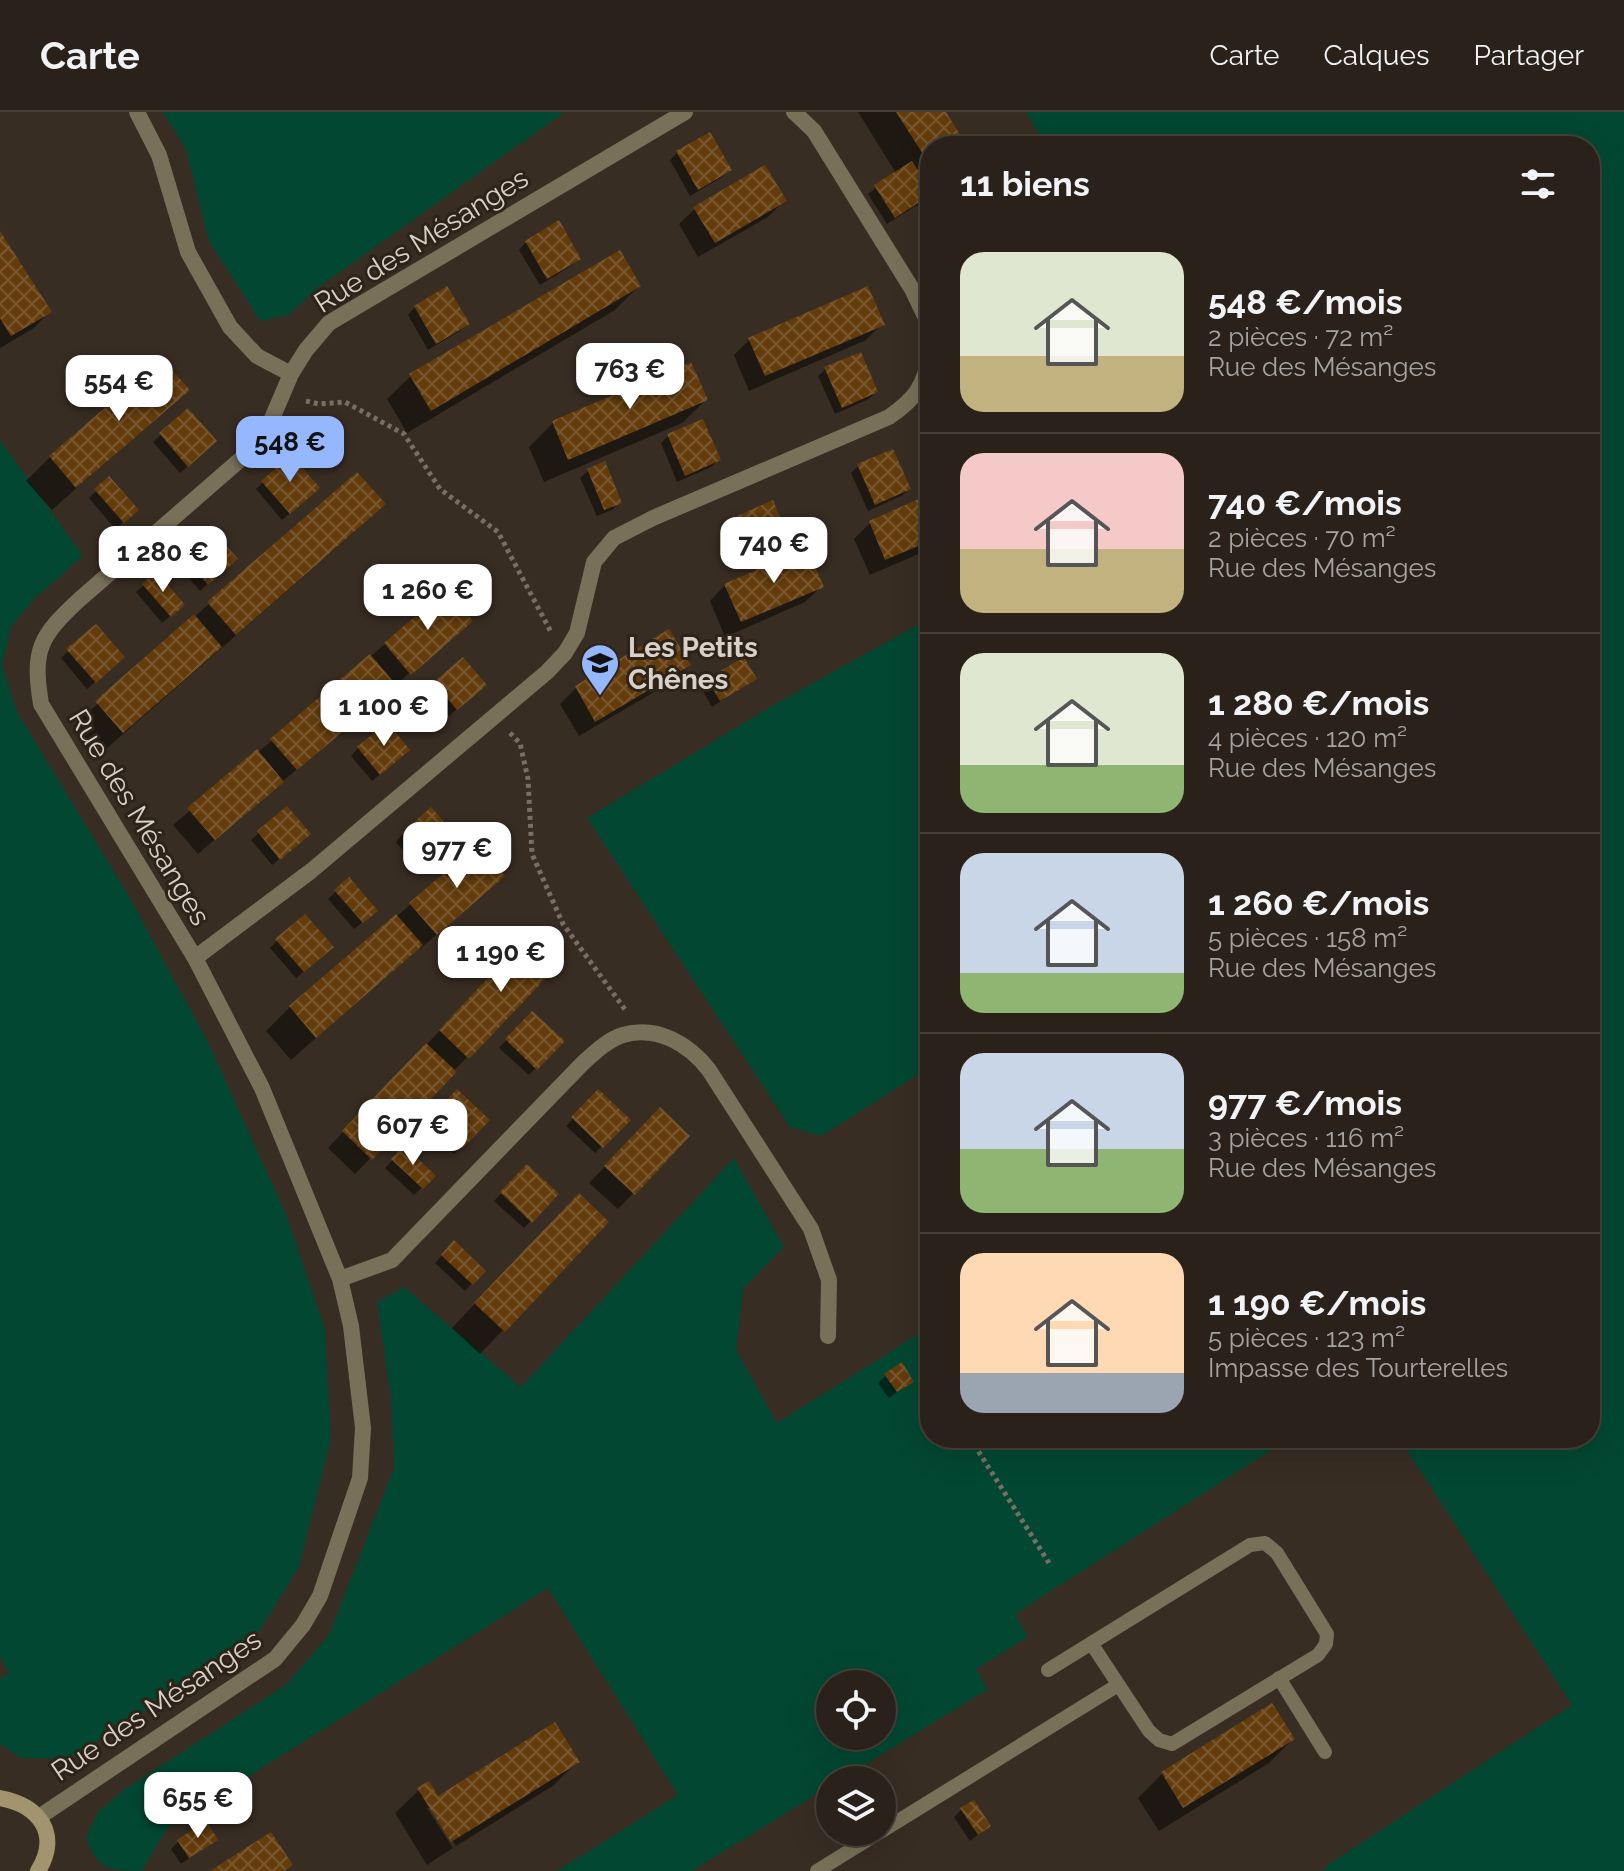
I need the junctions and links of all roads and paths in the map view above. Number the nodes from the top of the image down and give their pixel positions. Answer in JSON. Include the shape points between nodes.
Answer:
{"nodes":[{"id":1,"x":137,"y":112,"type":"edge"},
{"id":2,"x":685,"y":112,"type":"edge"},
{"id":3,"x":794,"y":112,"type":"edge"},
{"id":4,"x":920,"y":306,"type":"edge"},
{"id":5,"x":291,"y":374,"type":"junction"},
{"id":6,"x":920,"y":386,"type":"edge"},
{"id":7,"x":282,"y":394,"type":"junction"},
{"id":8,"x":565,"y":653,"type":"junction"},
{"id":9,"x":495,"y":717,"type":"junction"},
{"id":10,"x":195,"y":958,"type":"junction"},
{"id":11,"x":637,"y":1033,"type":"junction"},
{"id":12,"x":340,"y":1279,"type":"junction"},
{"id":13,"x":828,"y":1336,"type":"dead end"},
{"id":14,"x":976,"y":1448,"type":"edge"},
{"id":15,"x":1049,"y":1563,"type":"dead end"},
{"id":16,"x":1091,"y":1643,"type":"junction"},
{"id":17,"x":1048,"y":1670,"type":"dead end"},
{"id":18,"x":1279,"y":1678,"type":"junction"},
{"id":19,"x":1118,"y":1685,"type":"junction"},
{"id":20,"x":1325,"y":1752,"type":"dead end"},
{"id":21,"x":0,"y":1798,"type":"edge"},
{"id":22,"x":39,"y":1817,"type":"junction"},
{"id":23,"x":896,"y":1822,"type":"edge"},
{"id":24,"x":857,"y":1846,"type":"edge"},
{"id":25,"x":39,"y":1871,"type":"edge"},
{"id":26,"x":817,"y":1871,"type":"edge"}],
"edges":[{"from":1,"to":5,"type":"street","via":[[159,155],[188,252],[230,327],[257,356]]},
{"from":2,"to":5,"type":"street","name":"Rue des Mésanges","via":[[329,323]]},
{"from":3,"to":4,"type":"street","via":[[814,131]]},
{"from":5,"to":7,"type":"street","name":"Rue des Mésanges"},
{"from":6,"to":8,"type":"street","name":"Rue des Mésanges","via":[[912,401],[889,417],[614,538],[594,562],[577,633]]},
{"from":7,"to":8,"type":"path","via":[[319,404],[345,402],[404,434],[440,489],[498,532]]},
{"from":7,"to":10,"type":"street","name":"Rue des Mésanges","via":[[249,452],[54,623],[40,647],[36,674],[41,704]]},
{"from":8,"to":9,"type":"street","name":"Rue des Mésanges"},
{"from":9,"to":10,"type":"street","name":"Rue des Mésanges","via":[[311,871]]},
{"from":9,"to":11,"type":"path","via":[[520,743],[528,779],[532,854],[563,924],[624,1006]]},
{"from":10,"to":12,"type":"street","name":"Rue des Mésanges","via":[[262,1088]]},
{"from":11,"to":12,"type":"street","via":[[604,1045],[582,1064],[392,1260]]},
{"from":11,"to":13,"type":"street","via":[[660,1035],[695,1052],[803,1216],[829,1280]]},
{"from":12,"to":22,"type":"street","name":"Rue des Mésanges","via":[[363,1428],[360,1478],[320,1596],[275,1659]]},
{"from":14,"to":15,"type":"path"},
{"from":16,"to":17,"type":"lane"},
{"from":16,"to":18,"type":"lane","via":[[1250,1545],[1265,1543],[1277,1553],[1327,1634],[1318,1655]]},
{"from":16,"to":19,"type":"lane"},
{"from":18,"to":19,"type":"lane","via":[[1172,1744],[1149,1731]]},
{"from":18,"to":20,"type":"lane"},
{"from":19,"to":23,"type":"lane"},
{"from":21,"to":22,"type":"street","via":[[22,1803]]},
{"from":22,"to":25,"type":"street","via":[[47,1843]]},
{"from":24,"to":26,"type":"lane"}]}
